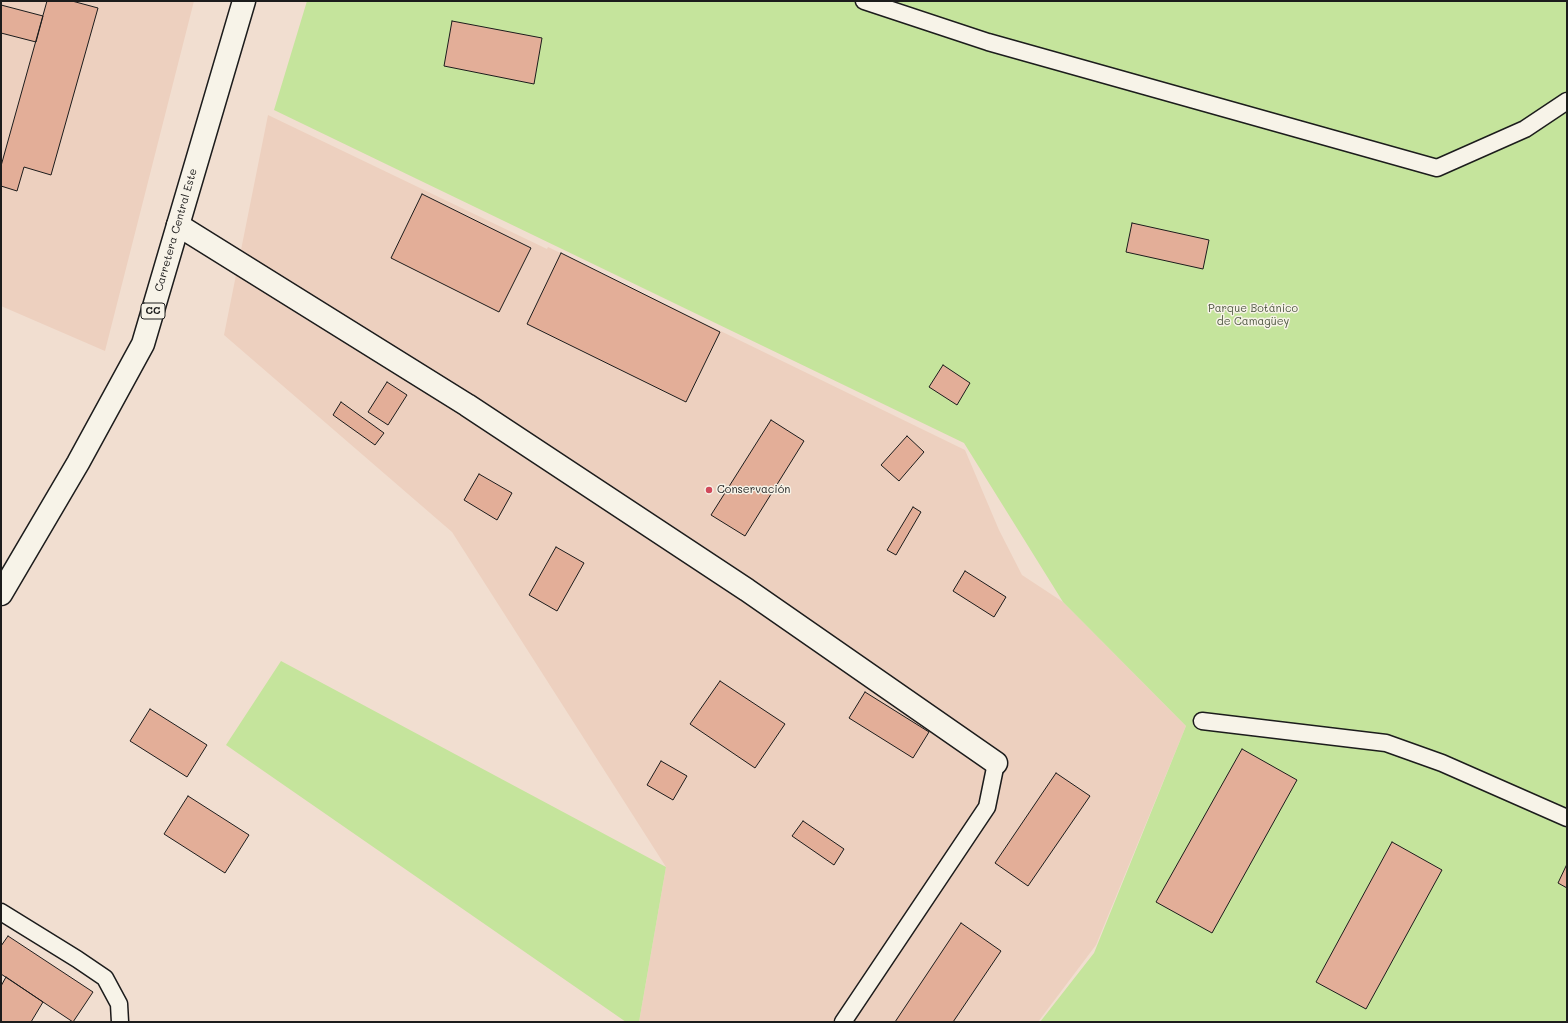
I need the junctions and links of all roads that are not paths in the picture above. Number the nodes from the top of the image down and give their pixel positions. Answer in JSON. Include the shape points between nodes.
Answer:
{"nodes":[{"id":1,"x":244,"y":1,"type":"edge"},
{"id":2,"x":864,"y":1,"type":"edge"},
{"id":3,"x":1567,"y":101,"type":"edge"},
{"id":4,"x":178,"y":225,"type":"junction"},
{"id":5,"x":1,"y":594,"type":"edge"},
{"id":6,"x":1202,"y":721,"type":"dead end"},
{"id":7,"x":996,"y":763,"type":"joint"},
{"id":8,"x":1567,"y":818,"type":"edge"},
{"id":9,"x":1,"y":912,"type":"edge"},
{"id":10,"x":120,"y":1022,"type":"edge"},
{"id":11,"x":843,"y":1022,"type":"edge"}],
"edges":[{"from":1,"to":4,"type":"street","name":"Carretera Central Este","number":"CC"},
{"from":2,"to":3,"type":"lane","via":[[988,42],[1437,168],[1524,129]]},
{"from":4,"to":5,"type":"street","name":"Carretera Central Este","number":"CC","via":[[143,344],[78,463]]},
{"from":4,"to":7,"type":"street","via":[[467,405],[747,590]]},
{"from":6,"to":8,"type":"lane","via":[[1386,743],[1442,763]]},
{"from":7,"to":11,"type":"lane","via":[[988,807]]},
{"from":9,"to":10,"type":"lane","via":[[105,978],[119,1004]]}]}
